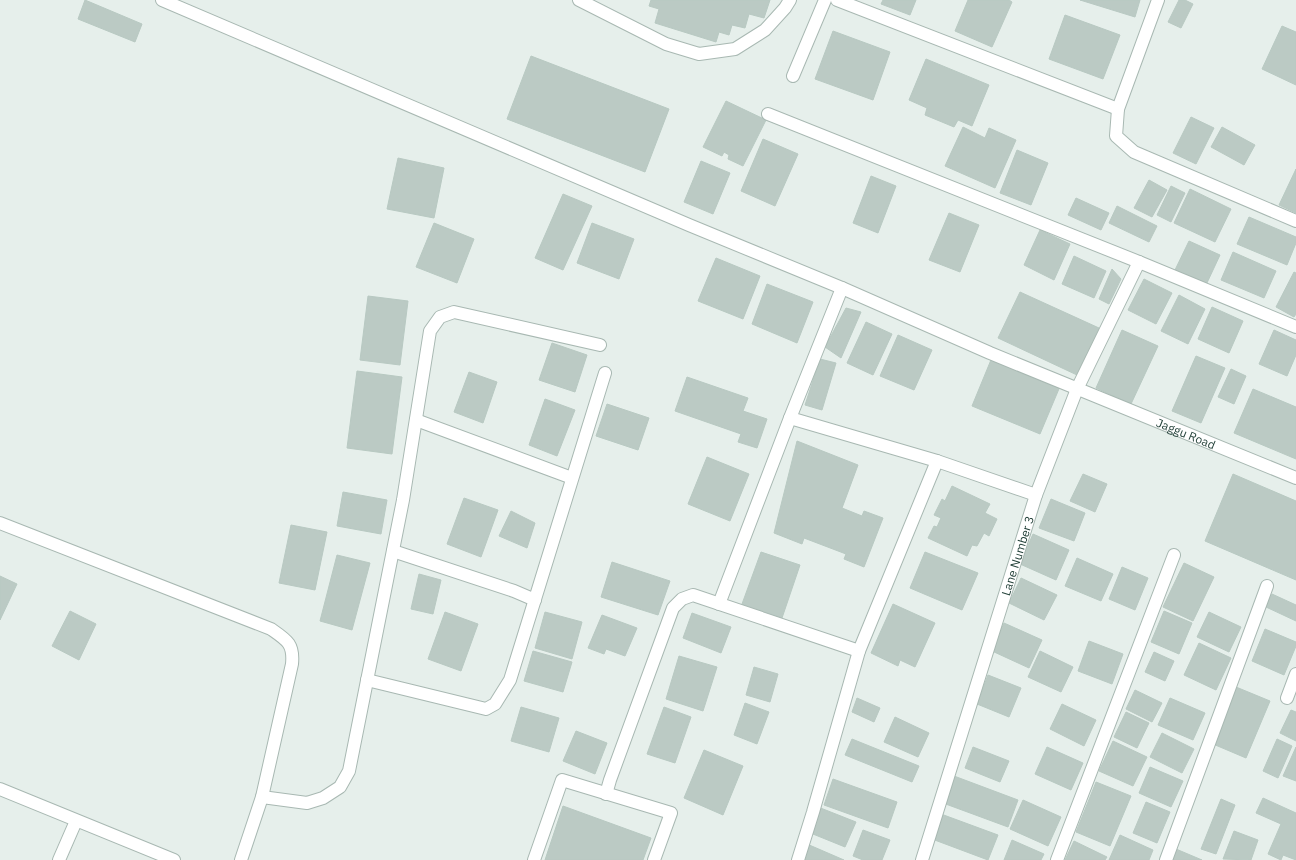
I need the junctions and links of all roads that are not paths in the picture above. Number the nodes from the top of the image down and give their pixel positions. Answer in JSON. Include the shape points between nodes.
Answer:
{"nodes":[{"id":1,"x":162,"y":0,"type":"edge"},
{"id":2,"x":578,"y":0,"type":"edge"},
{"id":3,"x":790,"y":0,"type":"edge"},
{"id":4,"x":825,"y":0,"type":"edge"},
{"id":5,"x":837,"y":0,"type":"edge"},
{"id":6,"x":1158,"y":0,"type":"edge"},
{"id":7,"x":793,"y":76,"type":"dead end"},
{"id":8,"x":1118,"y":109,"type":"junction"},
{"id":9,"x":768,"y":114,"type":"dead end"},
{"id":10,"x":1296,"y":221,"type":"edge"},
{"id":11,"x":1139,"y":262,"type":"junction"},
{"id":12,"x":842,"y":288,"type":"junction"},
{"id":13,"x":1296,"y":327,"type":"edge"},
{"id":14,"x":600,"y":345,"type":"dead end"},
{"id":15,"x":605,"y":373,"type":"dead end"},
{"id":16,"x":1077,"y":389,"type":"junction"},
{"id":17,"x":790,"y":418,"type":"junction"},
{"id":18,"x":416,"y":420,"type":"junction"},
{"id":19,"x":937,"y":461,"type":"junction"},
{"id":20,"x":572,"y":478,"type":"junction"},
{"id":21,"x":1296,"y":478,"type":"edge"},
{"id":22,"x":1036,"y":495,"type":"junction"},
{"id":23,"x":0,"y":523,"type":"edge"},
{"id":24,"x":393,"y":551,"type":"junction"},
{"id":25,"x":1174,"y":555,"type":"dead end"},
{"id":26,"x":1267,"y":586,"type":"dead end"},
{"id":27,"x":535,"y":600,"type":"junction"},
{"id":28,"x":719,"y":604,"type":"junction"},
{"id":29,"x":859,"y":650,"type":"junction"},
{"id":30,"x":1296,"y":674,"type":"edge"},
{"id":31,"x":367,"y":680,"type":"junction"},
{"id":32,"x":1286,"y":698,"type":"dead end"},
{"id":33,"x":0,"y":789,"type":"edge"},
{"id":34,"x":606,"y":794,"type":"junction"},
{"id":35,"x":262,"y":797,"type":"junction"},
{"id":36,"x":76,"y":821,"type":"junction"},
{"id":37,"x":59,"y":860,"type":"edge"},
{"id":38,"x":174,"y":860,"type":"edge"},
{"id":39,"x":241,"y":860,"type":"edge"},
{"id":40,"x":534,"y":860,"type":"edge"},
{"id":41,"x":654,"y":860,"type":"edge"},
{"id":42,"x":798,"y":860,"type":"edge"},
{"id":43,"x":922,"y":860,"type":"edge"},
{"id":44,"x":1057,"y":860,"type":"edge"},
{"id":45,"x":1166,"y":860,"type":"edge"}],
"edges":[{"from":1,"to":12,"type":"street","name":"Jaggu Road"},
{"from":2,"to":3,"type":"street","via":[[666,44],[699,54],[735,49],[765,30]]},
{"from":4,"to":7,"type":"street"},
{"from":5,"to":8,"type":"street"},
{"from":6,"to":8,"type":"street"},
{"from":8,"to":10,"type":"street","via":[[1116,136],[1134,152]]},
{"from":9,"to":11,"type":"street"},
{"from":11,"to":13,"type":"street"},
{"from":11,"to":16,"type":"street","name":"Lane Number 3"},
{"from":12,"to":16,"type":"street","name":"Jaggu Road"},
{"from":12,"to":17,"type":"street"},
{"from":14,"to":18,"type":"street","via":[[454,312],[440,317],[430,331]]},
{"from":15,"to":20,"type":"street"},
{"from":16,"to":21,"type":"street","name":"Jaggu Road"},
{"from":16,"to":22,"type":"street","name":"Lane Number 3"},
{"from":17,"to":19,"type":"street"},
{"from":17,"to":28,"type":"street"},
{"from":18,"to":20,"type":"street"},
{"from":18,"to":24,"type":"street"},
{"from":19,"to":22,"type":"street"},
{"from":19,"to":29,"type":"street"},
{"from":20,"to":27,"type":"street"},
{"from":22,"to":43,"type":"street","name":"Lane Number 3"},
{"from":23,"to":35,"type":"street","via":[[271,629],[286,640],[293,652],[292,664]]},
{"from":24,"to":27,"type":"street"},
{"from":24,"to":31,"type":"street"},
{"from":25,"to":44,"type":"street"},
{"from":26,"to":45,"type":"street"},
{"from":27,"to":31,"type":"street","via":[[510,680],[496,704],[486,709]]},
{"from":28,"to":29,"type":"street"},
{"from":28,"to":34,"type":"street","via":[[693,595],[682,599],[673,608]]},
{"from":29,"to":42,"type":"street"},
{"from":30,"to":32,"type":"street"},
{"from":31,"to":35,"type":"street","via":[[349,771],[340,788],[323,798],[307,803]]},
{"from":33,"to":36,"type":"street"},
{"from":34,"to":40,"type":"street","via":[[562,780]]},
{"from":34,"to":41,"type":"street","via":[[671,813]]},
{"from":35,"to":39,"type":"street"},
{"from":36,"to":37,"type":"street"},
{"from":36,"to":38,"type":"street"}]}
